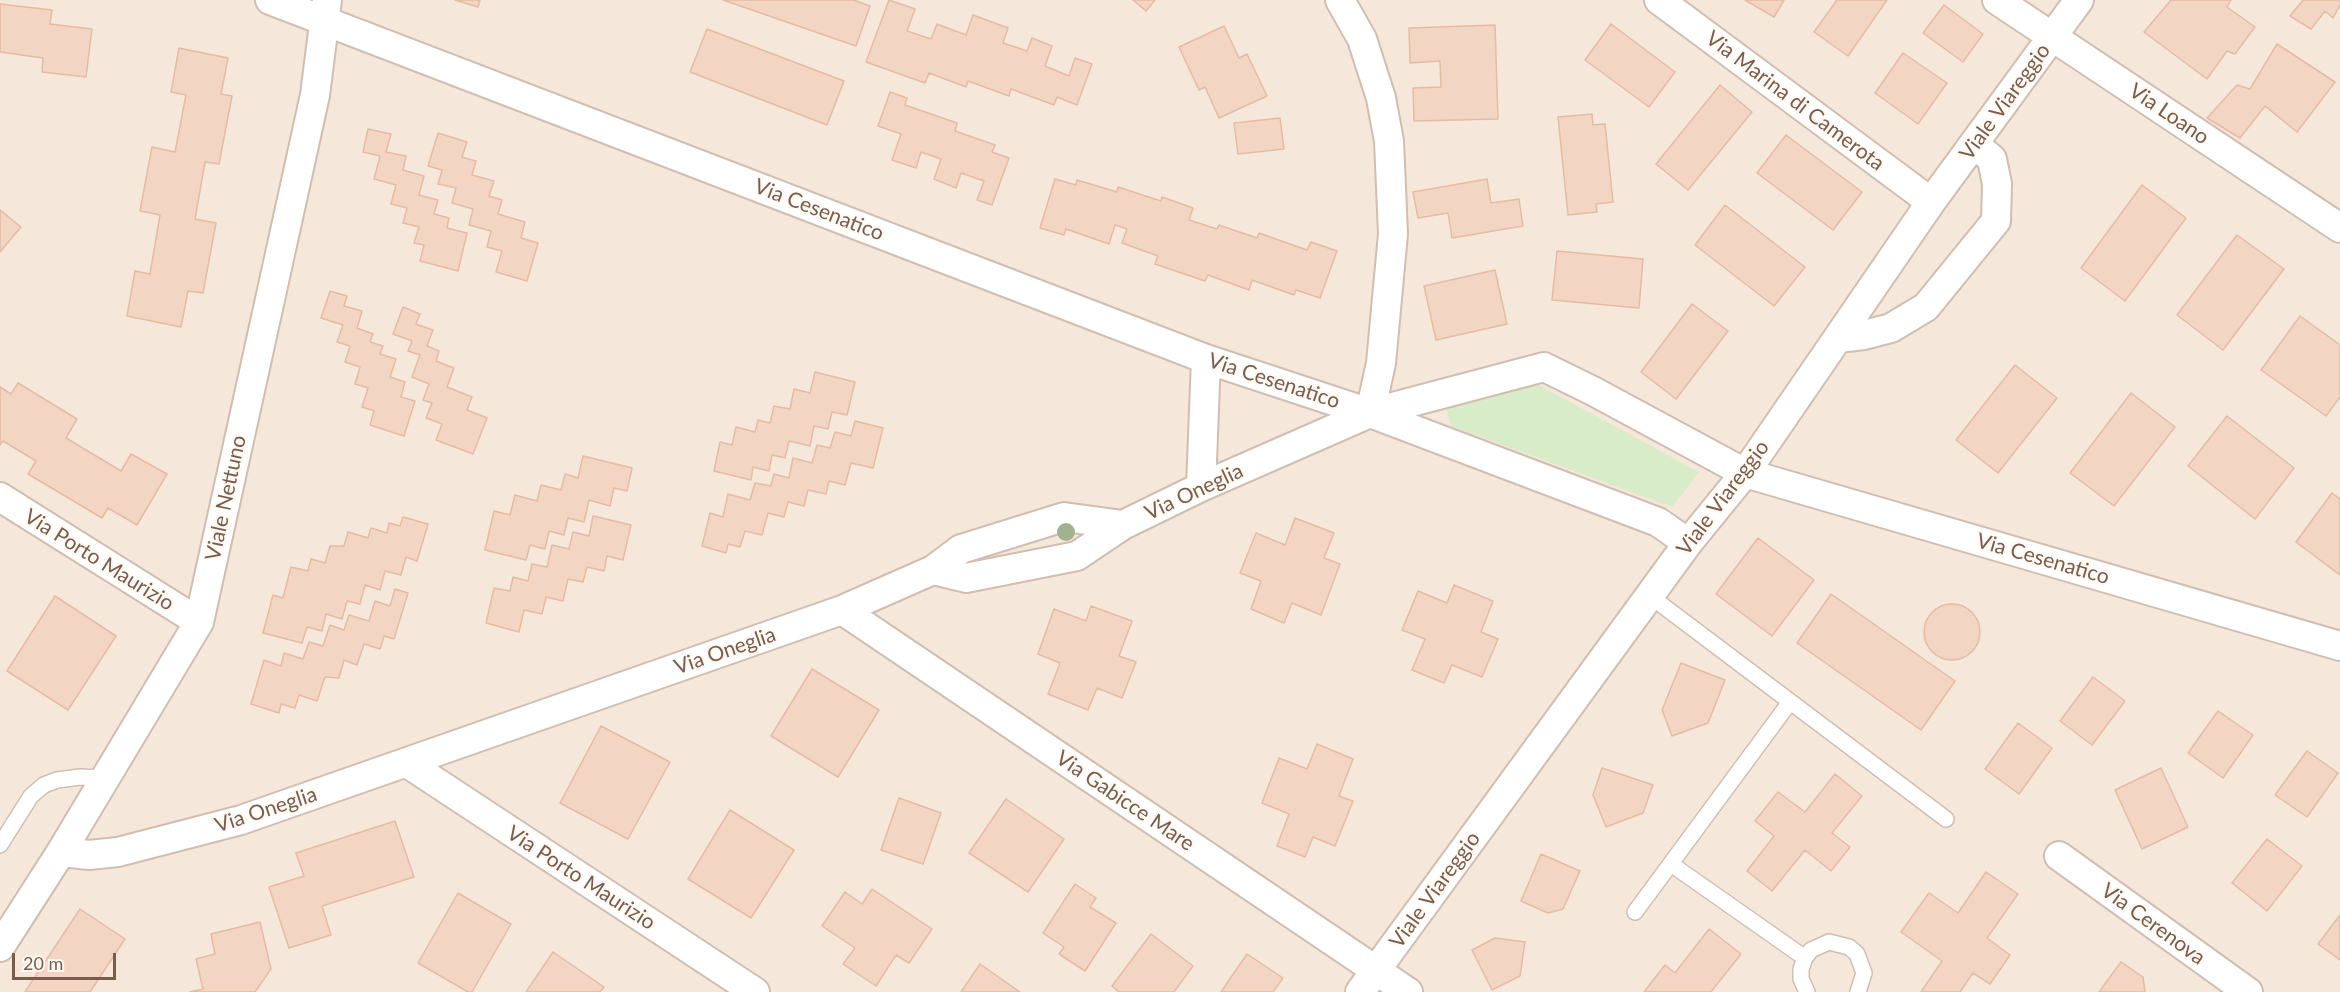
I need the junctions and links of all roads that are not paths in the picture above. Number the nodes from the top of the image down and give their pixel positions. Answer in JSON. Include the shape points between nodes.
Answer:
{"nodes":[{"id":1,"x":270,"y":0,"type":"edge"},
{"id":2,"x":1340,"y":0,"type":"edge"},
{"id":3,"x":1659,"y":0,"type":"edge"},
{"id":4,"x":1997,"y":0,"type":"edge"},
{"id":5,"x":2079,"y":0,"type":"edge"},
{"id":6,"x":325,"y":10,"type":"edge"},
{"id":7,"x":2053,"y":37,"type":"junction"},
{"id":8,"x":1974,"y":144,"type":"junction"},
{"id":9,"x":1931,"y":202,"type":"junction"},
{"id":10,"x":2340,"y":228,"type":"edge"},
{"id":11,"x":1838,"y":338,"type":"junction"},
{"id":12,"x":1206,"y":359,"type":"junction"},
{"id":13,"x":1370,"y":413,"type":"junction"},
{"id":14,"x":1745,"y":472,"type":"junction"},
{"id":15,"x":1201,"y":487,"type":"junction"},
{"id":16,"x":0,"y":497,"type":"edge"},
{"id":17,"x":1123,"y":525,"type":"junction"},
{"id":18,"x":1688,"y":543,"type":"junction"},
{"id":19,"x":933,"y":570,"type":"junction"},
{"id":20,"x":1650,"y":596,"type":"junction"},
{"id":21,"x":842,"y":610,"type":"junction"},
{"id":22,"x":199,"y":622,"type":"junction"},
{"id":23,"x":2340,"y":646,"type":"edge"},
{"id":24,"x":1790,"y":702,"type":"junction"},
{"id":25,"x":407,"y":763,"type":"junction"},
{"id":26,"x":105,"y":778,"type":"junction"},
{"id":27,"x":1946,"y":819,"type":"dead end"},
{"id":28,"x":0,"y":845,"type":"edge"},
{"id":29,"x":61,"y":852,"type":"junction"},
{"id":30,"x":2059,"y":856,"type":"dead end"},
{"id":31,"x":1671,"y":864,"type":"junction"},
{"id":32,"x":1635,"y":912,"type":"dead end"},
{"id":33,"x":0,"y":947,"type":"edge"},
{"id":34,"x":1805,"y":958,"type":"junction"},
{"id":35,"x":1368,"y":981,"type":"edge"},
{"id":36,"x":755,"y":992,"type":"edge"},
{"id":37,"x":1408,"y":992,"type":"edge"},
{"id":38,"x":1807,"y":992,"type":"edge"},
{"id":39,"x":1858,"y":992,"type":"edge"},
{"id":40,"x":2248,"y":992,"type":"edge"}],
"edges":[{"from":1,"to":6,"type":"street","name":"Via Cesenatico"},
{"from":2,"to":13,"type":"street","via":[[1365,47],[1389,141],[1393,234],[1381,363]]},
{"from":3,"to":9,"type":"street","name":"Via Marina di Camerota"},
{"from":4,"to":7,"type":"street","name":"Via Loano"},
{"from":5,"to":7,"type":"street","name":"Viale Viareggio"},
{"from":6,"to":12,"type":"street","name":"Via Cesenatico"},
{"from":6,"to":22,"type":"street","name":"Viale Nettuno","via":[[315,94]]},
{"from":7,"to":8,"type":"street","name":"Viale Viareggio"},
{"from":7,"to":10,"type":"street","name":"Via Loano"},
{"from":8,"to":9,"type":"street","name":"Viale Viareggio"},
{"from":8,"to":11,"type":"street","via":[[1992,159],[1997,184],[1996,221],[1926,307],[1891,328]]},
{"from":9,"to":11,"type":"street","name":"Viale Viareggio"},
{"from":11,"to":14,"type":"street","name":"Viale Viareggio"},
{"from":12,"to":13,"type":"street","name":"Via Cesenatico"},
{"from":12,"to":15,"type":"street"},
{"from":13,"to":14,"type":"street","name":"Via Oneglia","via":[[1544,367]]},
{"from":13,"to":15,"type":"street","name":"Via Oneglia"},
{"from":13,"to":18,"type":"street","via":[[1658,522]]},
{"from":14,"to":18,"type":"street","name":"Viale Viareggio"},
{"from":14,"to":23,"type":"street","name":"Via Cesenatico"},
{"from":15,"to":17,"type":"street","name":"Via Oneglia"},
{"from":16,"to":22,"type":"street","name":"Via Porto Maurizio"},
{"from":17,"to":19,"type":"street","name":"Via Oneglia","via":[[1064,517],[961,549]]},
{"from":17,"to":19,"type":"street","via":[[1077,556],[966,578]]},
{"from":18,"to":20,"type":"street","name":"Viale Viareggio"},
{"from":19,"to":21,"type":"street","name":"Via Oneglia"},
{"from":20,"to":24,"type":"lane"},
{"from":20,"to":35,"type":"street","name":"Viale Viareggio"},
{"from":21,"to":25,"type":"street","name":"Via Oneglia"},
{"from":21,"to":35,"type":"street","name":"Via Gabicce Mare"},
{"from":22,"to":26,"type":"street","name":"Viale Nettuno"},
{"from":24,"to":27,"type":"lane"},
{"from":24,"to":31,"type":"lane"},
{"from":25,"to":29,"type":"street","name":"Via Oneglia","via":[[242,820],[118,852]]},
{"from":25,"to":36,"type":"street","name":"Via Porto Maurizio"},
{"from":26,"to":28,"type":"lane","via":[[80,777],[44,785],[31,796]]},
{"from":26,"to":29,"type":"street","name":"Viale Nettuno"},
{"from":29,"to":33,"type":"street","name":"Viale Nettuno"},
{"from":30,"to":40,"type":"street","name":"Via Cerenova"},
{"from":31,"to":32,"type":"lane"},
{"from":31,"to":34,"type":"lane"},
{"from":34,"to":38,"type":"lane","via":[[1801,979]]},
{"from":34,"to":39,"type":"lane","via":[[1811,950],[1829,942],[1849,947],[1857,954],[1864,973]]},
{"from":35,"to":37,"type":"street","name":"Via Gabicce Mare"}]}
